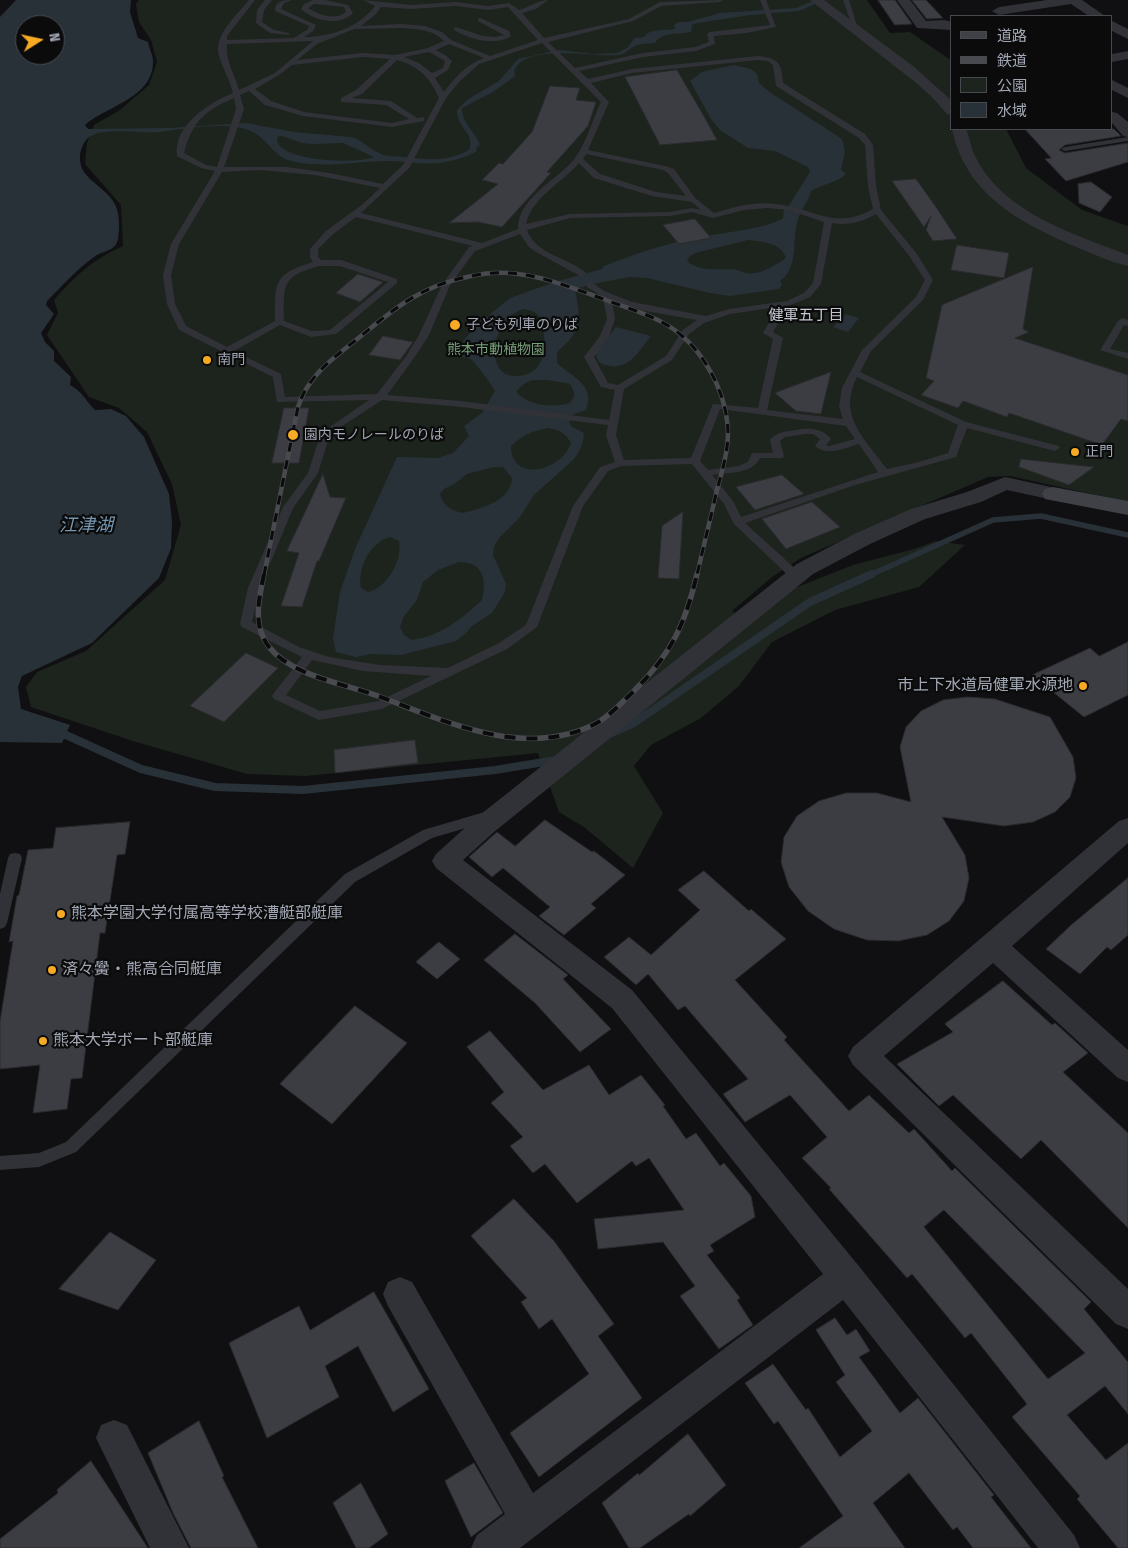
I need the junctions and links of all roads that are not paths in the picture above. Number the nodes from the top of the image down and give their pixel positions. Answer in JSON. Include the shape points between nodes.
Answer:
{"nodes":[{"id":1,"x":252,"y":0,"type":"edge"},
{"id":2,"x":289,"y":0,"type":"edge"},
{"id":3,"x":352,"y":0,"type":"edge"},
{"id":4,"x":366,"y":0,"type":"edge"},
{"id":5,"x":407,"y":0,"type":"edge"},
{"id":6,"x":545,"y":0,"type":"edge"},
{"id":7,"x":720,"y":0,"type":"edge"},
{"id":8,"x":763,"y":0,"type":"edge"},
{"id":9,"x":816,"y":0,"type":"edge"},
{"id":10,"x":846,"y":0,"type":"edge"},
{"id":11,"x":904,"y":0,"type":"edge"},
{"id":12,"x":1073,"y":0,"type":"edge"},
{"id":13,"x":266,"y":2,"type":"edge"},
{"id":14,"x":660,"y":2,"type":"edge"},
{"id":15,"x":342,"y":5,"type":"junction"},
{"id":16,"x":379,"y":5,"type":"junction"},
{"id":17,"x":441,"y":5,"type":"junction"},
{"id":18,"x":279,"y":7,"type":"junction"},
{"id":19,"x":305,"y":8,"type":"junction"},
{"id":20,"x":488,"y":8,"type":"junction"},
{"id":21,"x":999,"y":11,"type":"edge"},
{"id":22,"x":518,"y":12,"type":"junction"},
{"id":23,"x":1096,"y":15,"type":"edge"},
{"id":24,"x":335,"y":19,"type":"junction"},
{"id":25,"x":465,"y":26,"type":"dead end"},
{"id":26,"x":950,"y":26,"type":"edge"},
{"id":27,"x":1113,"y":26,"type":"edge"},
{"id":28,"x":352,"y":28,"type":"junction"},
{"id":29,"x":425,"y":28,"type":"junction"},
{"id":30,"x":856,"y":28,"type":"junction"},
{"id":31,"x":456,"y":29,"type":"junction"},
{"id":32,"x":344,"y":32,"type":"junction"},
{"id":33,"x":306,"y":33,"type":"junction"},
{"id":34,"x":440,"y":33,"type":"junction"},
{"id":35,"x":1128,"y":35,"type":"edge"},
{"id":36,"x":328,"y":38,"type":"junction"},
{"id":37,"x":297,"y":39,"type":"junction"},
{"id":38,"x":448,"y":41,"type":"junction"},
{"id":39,"x":542,"y":41,"type":"junction"},
{"id":40,"x":224,"y":42,"type":"junction"},
{"id":41,"x":430,"y":50,"type":"junction"},
{"id":42,"x":1128,"y":55,"type":"edge"},
{"id":43,"x":396,"y":57,"type":"junction"},
{"id":44,"x":1113,"y":58,"type":"edge"},
{"id":45,"x":490,"y":59,"type":"junction"},
{"id":46,"x":291,"y":63,"type":"junction"},
{"id":47,"x":574,"y":70,"type":"junction"},
{"id":48,"x":431,"y":77,"type":"junction"},
{"id":49,"x":586,"y":82,"type":"junction"},
{"id":50,"x":249,"y":88,"type":"junction"},
{"id":51,"x":237,"y":93,"type":"junction"},
{"id":52,"x":443,"y":98,"type":"junction"},
{"id":53,"x":950,"y":109,"type":"edge"},
{"id":54,"x":1113,"y":117,"type":"edge"},
{"id":55,"x":432,"y":118,"type":"junction"},
{"id":56,"x":416,"y":120,"type":"junction"},
{"id":57,"x":959,"y":130,"type":"edge"},
{"id":58,"x":1128,"y":133,"type":"edge"},
{"id":59,"x":1128,"y":139,"type":"edge"},
{"id":60,"x":1065,"y":149,"type":"dead end"},
{"id":61,"x":581,"y":155,"type":"junction"},
{"id":62,"x":219,"y":171,"type":"junction"},
{"id":63,"x":386,"y":187,"type":"junction"},
{"id":64,"x":691,"y":200,"type":"junction"},
{"id":65,"x":877,"y":210,"type":"junction"},
{"id":66,"x":355,"y":214,"type":"junction"},
{"id":67,"x":713,"y":216,"type":"junction"},
{"id":68,"x":828,"y":222,"type":"junction"},
{"id":69,"x":521,"y":230,"type":"junction"},
{"id":70,"x":481,"y":245,"type":"junction"},
{"id":71,"x":1128,"y":261,"type":"edge"},
{"id":72,"x":318,"y":263,"type":"junction"},
{"id":73,"x":582,"y":274,"type":"dead end"},
{"id":74,"x":590,"y":285,"type":"dead end"},
{"id":75,"x":607,"y":295,"type":"junction"},
{"id":76,"x":786,"y":303,"type":"junction"},
{"id":77,"x":706,"y":319,"type":"junction"},
{"id":78,"x":279,"y":322,"type":"junction"},
{"id":79,"x":1128,"y":323,"type":"edge"},
{"id":80,"x":227,"y":351,"type":"junction"},
{"id":81,"x":1128,"y":356,"type":"edge"},
{"id":82,"x":856,"y":373,"type":"junction"},
{"id":83,"x":620,"y":388,"type":"junction"},
{"id":84,"x":380,"y":397,"type":"junction"},
{"id":85,"x":762,"y":412,"type":"junction"},
{"id":86,"x":612,"y":423,"type":"junction"},
{"id":87,"x":849,"y":423,"type":"junction"},
{"id":88,"x":962,"y":424,"type":"junction"},
{"id":89,"x":861,"y":441,"type":"junction"},
{"id":90,"x":1055,"y":448,"type":"dead end"},
{"id":91,"x":695,"y":461,"type":"junction"},
{"id":92,"x":620,"y":463,"type":"junction"},
{"id":93,"x":884,"y":473,"type":"junction"},
{"id":94,"x":705,"y":474,"type":"junction"},
{"id":95,"x":1053,"y":494,"type":"joint"},
{"id":96,"x":1128,"y":508,"type":"edge"},
{"id":97,"x":738,"y":522,"type":"junction"},
{"id":98,"x":796,"y":576,"type":"junction"},
{"id":99,"x":310,"y":656,"type":"junction"},
{"id":100,"x":449,"y":672,"type":"junction"},
{"id":101,"x":502,"y":812,"type":"junction"},
{"id":102,"x":1128,"y":828,"type":"edge"},
{"id":103,"x":1118,"y":849,"type":"edge"},
{"id":104,"x":15,"y":858,"type":"dead end"},
{"id":105,"x":0,"y":923,"type":"edge"},
{"id":106,"x":993,"y":946,"type":"junction"},
{"id":107,"x":1128,"y":1069,"type":"edge"},
{"id":108,"x":0,"y":1163,"type":"edge"},
{"id":109,"x":846,"y":1277,"type":"junction"},
{"id":110,"x":400,"y":1294,"type":"dead end"},
{"id":111,"x":1128,"y":1312,"type":"edge"},
{"id":112,"x":114,"y":1438,"type":"dead end"},
{"id":113,"x":512,"y":1537,"type":"edge"},
{"id":114,"x":170,"y":1548,"type":"edge"},
{"id":115,"x":1061,"y":1548,"type":"edge"}],
"edges":[{"from":1,"to":40,"type":"lane","via":[[224,36]]},
{"from":2,"to":18,"type":"lane"},
{"from":3,"to":15,"type":"lane"},
{"from":4,"to":16,"type":"lane"},
{"from":5,"to":17,"type":"lane","via":[[431,0]]},
{"from":6,"to":22,"type":"lane","via":[[534,8]]},
{"from":7,"to":14,"type":"lane"},
{"from":8,"to":47,"type":"lane","via":[[774,26],[710,34],[713,43],[696,49],[643,55]]},
{"from":9,"to":30,"type":"street"},
{"from":10,"to":30,"type":"lane"},
{"from":11,"to":26,"type":"street","via":[[922,24]]},
{"from":12,"to":21,"type":"street"},
{"from":12,"to":23,"type":"street"},
{"from":13,"to":18,"type":"lane"},
{"from":13,"to":33,"type":"lane","via":[[258,16],[259,24],[264,28],[276,33]]},
{"from":14,"to":39,"type":"lane","via":[[632,20]]},
{"from":15,"to":19,"type":"lane","via":[[314,2]]},
{"from":15,"to":24,"type":"lane","via":[[350,13]]},
{"from":16,"to":17,"type":"lane"},
{"from":16,"to":28,"type":"lane","via":[[374,14]]},
{"from":17,"to":20,"type":"lane"},
{"from":17,"to":29,"type":"lane","via":[[427,16]]},
{"from":18,"to":19,"type":"lane"},
{"from":18,"to":33,"type":"lane","via":[[277,10],[313,25],[312,30]]},
{"from":19,"to":24,"type":"lane","via":[[312,14]]},
{"from":20,"to":22,"type":"lane","via":[[509,5]]},
{"from":20,"to":31,"type":"lane","via":[[486,16],[477,22],[507,32],[508,36],[499,41],[487,40]]},
{"from":22,"to":39,"type":"lane"},
{"from":24,"to":32,"type":"lane"},
{"from":25,"to":31,"type":"lane"},
{"from":27,"to":35,"type":"street"},
{"from":28,"to":29,"type":"lane"},
{"from":28,"to":32,"type":"lane"},
{"from":29,"to":34,"type":"lane"},
{"from":30,"to":53,"type":"street","via":[[937,93]]},
{"from":31,"to":34,"type":"lane"},
{"from":32,"to":36,"type":"lane"},
{"from":33,"to":37,"type":"lane"},
{"from":34,"to":38,"type":"lane"},
{"from":36,"to":37,"type":"lane"},
{"from":36,"to":46,"type":"lane","via":[[314,44]]},
{"from":37,"to":40,"type":"lane"},
{"from":38,"to":41,"type":"lane"},
{"from":38,"to":45,"type":"lane"},
{"from":39,"to":45,"type":"lane"},
{"from":39,"to":47,"type":"lane"},
{"from":40,"to":51,"type":"lane","via":[[222,55]]},
{"from":41,"to":43,"type":"lane"},
{"from":41,"to":48,"type":"lane","via":[[449,62],[446,69]]},
{"from":42,"to":44,"type":"street"},
{"from":43,"to":46,"type":"lane","via":[[335,56]]},
{"from":43,"to":48,"type":"lane","via":[[414,63]]},
{"from":43,"to":56,"type":"lane","via":[[359,92],[344,100],[388,103]]},
{"from":45,"to":52,"type":"lane","via":[[477,63],[456,80]]},
{"from":46,"to":50,"type":"lane"},
{"from":47,"to":49,"type":"lane"},
{"from":48,"to":52,"type":"lane"},
{"from":49,"to":61,"type":"lane","via":[[605,102]]},
{"from":49,"to":65,"type":"lane","via":[[632,71],[704,62],[770,59],[779,72],[779,84],[862,136],[869,145]]},
{"from":50,"to":51,"type":"lane"},
{"from":50,"to":56,"type":"lane","via":[[268,103],[303,114],[392,125]]},
{"from":51,"to":62,"type":"lane","via":[[240,109]]},
{"from":51,"to":62,"type":"lane","via":[[213,103],[193,123],[181,144],[180,154],[189,161]]},
{"from":52,"to":55,"type":"lane"},
{"from":54,"to":58,"type":"street"},
{"from":55,"to":56,"type":"lane"},
{"from":55,"to":63,"type":"lane","via":[[406,165]]},
{"from":57,"to":71,"type":"street","via":[[967,157],[975,170],[1006,203],[1052,229]]},
{"from":59,"to":60,"type":"lane"},
{"from":61,"to":64,"type":"lane","via":[[597,176],[655,194]]},
{"from":61,"to":64,"type":"lane","via":[[665,168],[671,171]]},
{"from":61,"to":69,"type":"lane","via":[[532,202],[521,223]]},
{"from":62,"to":63,"type":"lane","via":[[271,168],[332,175]]},
{"from":62,"to":80,"type":"lane","via":[[175,244],[168,275],[171,304],[182,328]]},
{"from":63,"to":66,"type":"lane"},
{"from":64,"to":67,"type":"lane"},
{"from":65,"to":68,"type":"lane","via":[[864,219]]},
{"from":65,"to":82,"type":"lane","via":[[929,280],[920,298],[867,350]]},
{"from":66,"to":70,"type":"lane"},
{"from":66,"to":72,"type":"lane","via":[[314,248]]},
{"from":67,"to":68,"type":"lane","via":[[739,208],[774,205],[802,211]]},
{"from":67,"to":69,"type":"lane","via":[[692,210],[670,214],[570,216]]},
{"from":68,"to":76,"type":"lane","via":[[817,284],[807,295]]},
{"from":69,"to":70,"type":"lane"},
{"from":69,"to":73,"type":"lane","via":[[539,252],[576,268]]},
{"from":70,"to":84,"type":"lane","via":[[472,249],[446,285],[424,335]]},
{"from":72,"to":78,"type":"lane","via":[[285,275],[280,288]]},
{"from":72,"to":78,"type":"lane","via":[[341,263],[394,280],[333,332],[311,334]]},
{"from":74,"to":75,"type":"lane"},
{"from":75,"to":77,"type":"lane","via":[[648,308]]},
{"from":75,"to":83,"type":"lane","via":[[611,319],[589,357],[604,385]]},
{"from":76,"to":77,"type":"lane"},
{"from":76,"to":85,"type":"lane","via":[[768,332],[778,338]]},
{"from":77,"to":83,"type":"lane","via":[[686,332],[669,358]]},
{"from":78,"to":80,"type":"lane"},
{"from":79,"to":81,"type":"lane","via":[[1122,321],[1105,350]]},
{"from":80,"to":84,"type":"lane","via":[[278,376],[280,400]]},
{"from":82,"to":87,"type":"lane","via":[[847,388],[844,406]]},
{"from":82,"to":88,"type":"lane"},
{"from":83,"to":86,"type":"lane"},
{"from":84,"to":86,"type":"lane"},
{"from":84,"to":99,"type":"lane","via":[[326,433],[313,473],[288,507],[254,588],[246,624]]},
{"from":85,"to":87,"type":"lane"},
{"from":85,"to":91,"type":"lane","via":[[716,406]]},
{"from":86,"to":92,"type":"lane","via":[[611,435]]},
{"from":87,"to":89,"type":"lane"},
{"from":88,"to":90,"type":"lane"},
{"from":88,"to":93,"type":"lane","via":[[952,455],[922,466]]},
{"from":89,"to":93,"type":"lane"},
{"from":89,"to":94,"type":"lane","via":[[828,449],[820,446],[826,439],[820,433],[804,430],[793,436],[783,434],[775,440],[778,456],[756,455],[752,464],[740,470]]},
{"from":91,"to":92,"type":"lane"},
{"from":91,"to":94,"type":"lane"},
{"from":92,"to":100,"type":"lane","via":[[604,469],[578,506],[530,627],[503,646]]},
{"from":93,"to":97,"type":"lane"},
{"from":94,"to":97,"type":"lane","via":[[729,503]]},
{"from":95,"to":96,"type":"street"},
{"from":95,"to":98,"type":"street","via":[[1005,483],[974,497],[909,518]]},
{"from":97,"to":98,"type":"lane"},
{"from":98,"to":101,"type":"street"},
{"from":99,"to":100,"type":"lane","via":[[400,672]]},
{"from":99,"to":100,"type":"lane","via":[[278,696],[319,716],[382,705]]},
{"from":101,"to":108,"type":"lane","via":[[428,834],[350,878],[71,1147],[40,1160]]},
{"from":101,"to":109,"type":"street","via":[[445,861],[622,999]]},
{"from":102,"to":103,"type":"street"},
{"from":103,"to":106,"type":"street"},
{"from":104,"to":105,"type":"lane"},
{"from":106,"to":107,"type":"street"},
{"from":106,"to":111,"type":"street","via":[[863,1056]]},
{"from":109,"to":113,"type":"street"},
{"from":109,"to":115,"type":"street"},
{"from":110,"to":113,"type":"street"},
{"from":112,"to":114,"type":"street"}]}
